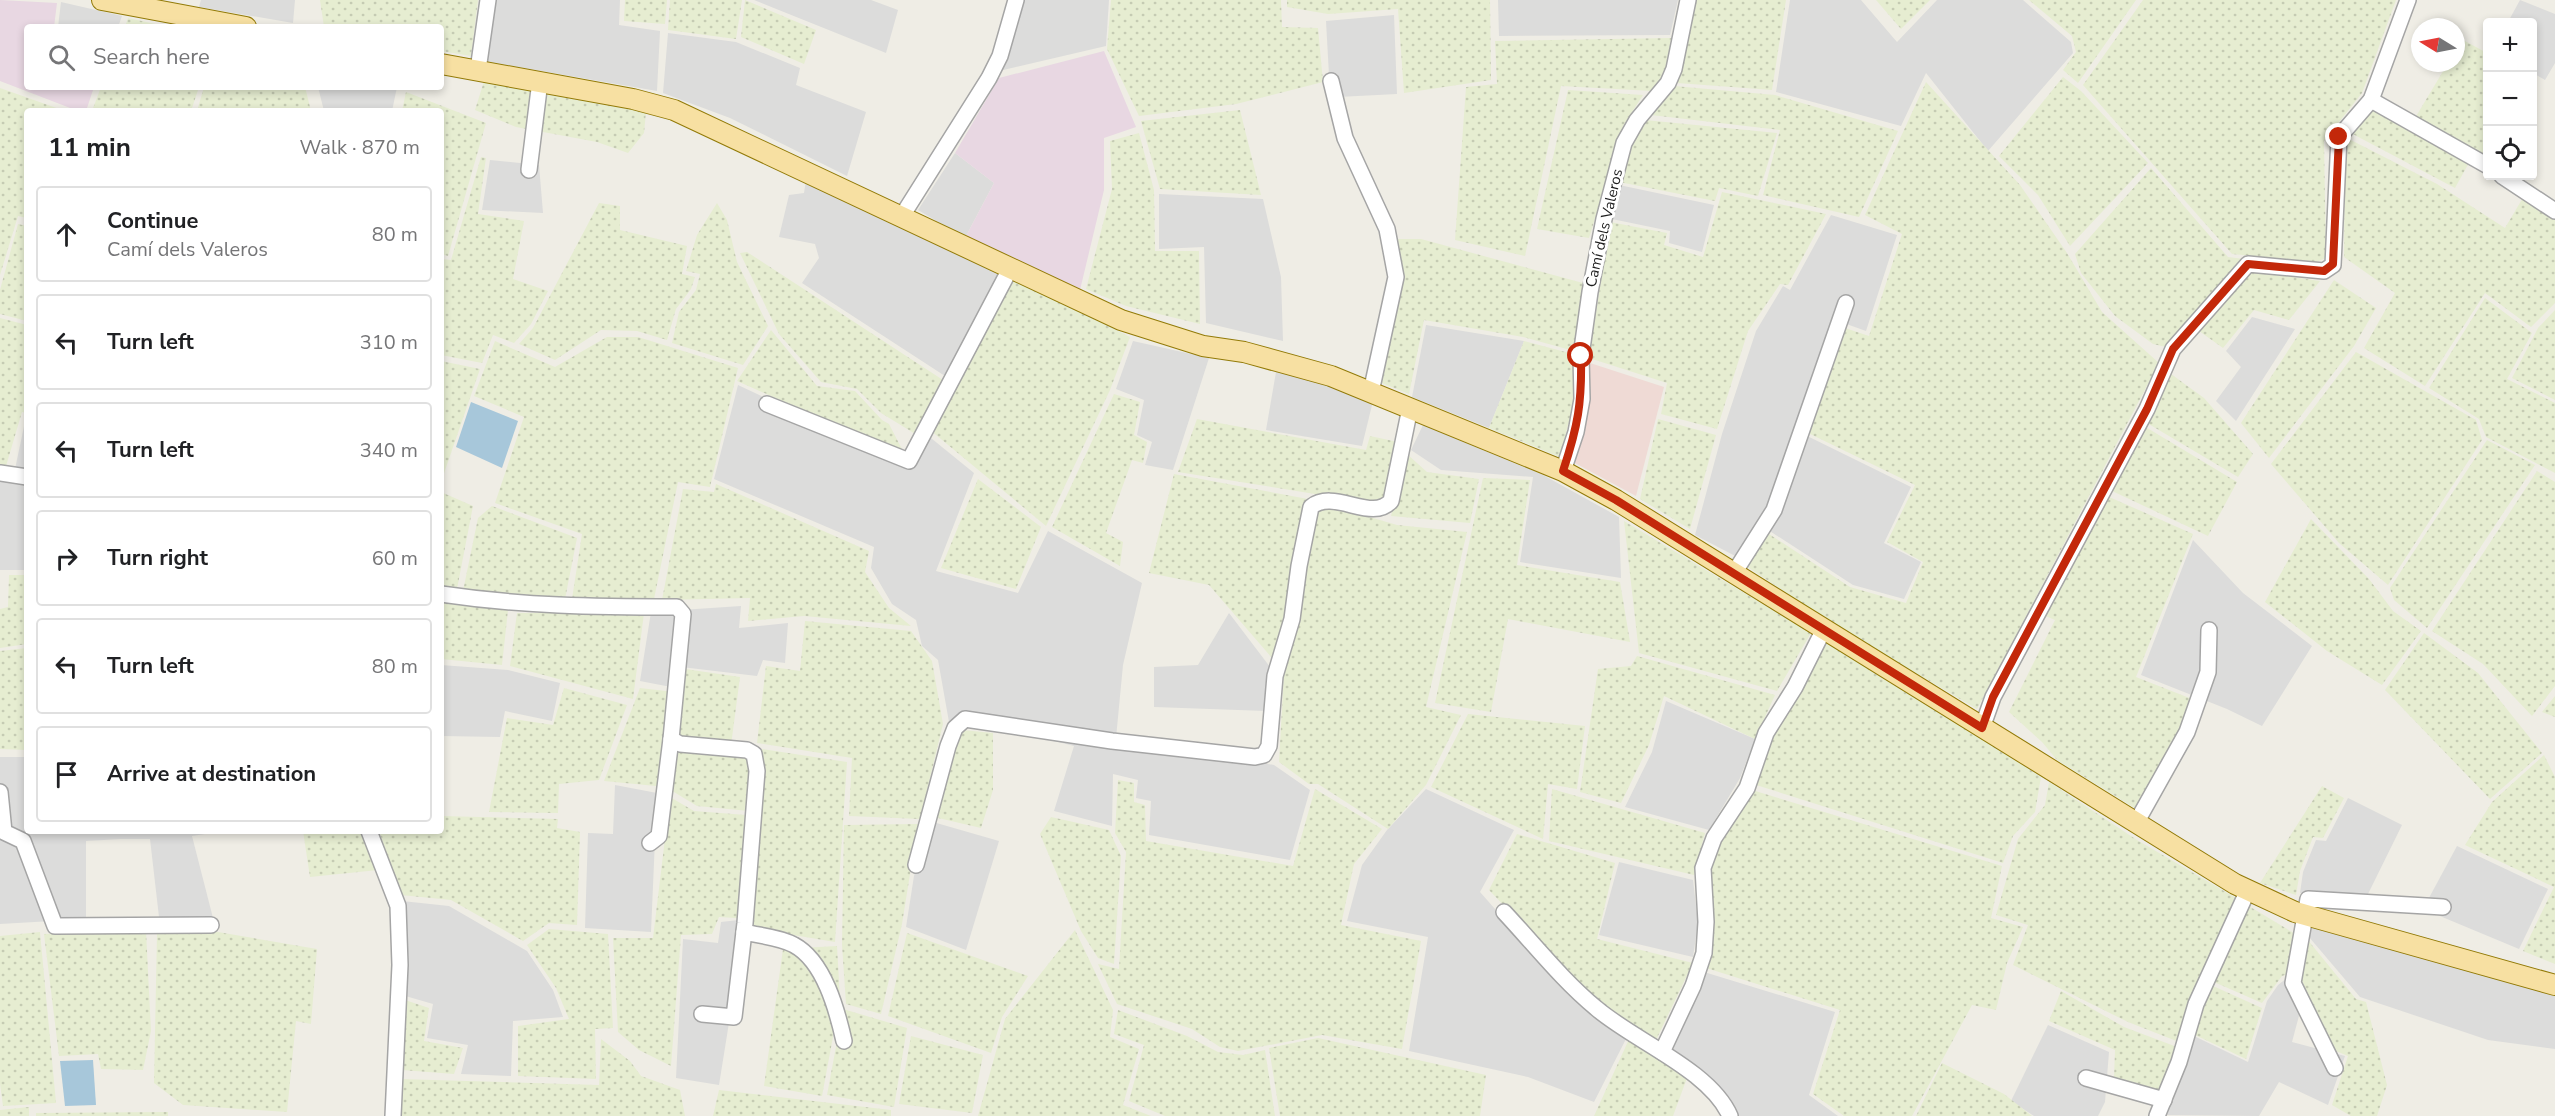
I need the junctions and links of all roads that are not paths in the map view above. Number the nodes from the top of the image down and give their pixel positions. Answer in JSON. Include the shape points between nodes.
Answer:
{"nodes":[{"id":1,"x":102,"y":0,"type":"edge"},
{"id":2,"x":488,"y":0,"type":"edge"},
{"id":3,"x":1017,"y":0,"type":"edge"},
{"id":4,"x":1688,"y":0,"type":"edge"},
{"id":5,"x":2408,"y":0,"type":"edge"},
{"id":6,"x":230,"y":24,"type":"edge"},
{"id":7,"x":444,"y":64,"type":"edge"},
{"id":8,"x":478,"y":70,"type":"junction"},
{"id":9,"x":540,"y":81,"type":"junction"},
{"id":10,"x":1331,"y":81,"type":"dead end"},
{"id":11,"x":2371,"y":100,"type":"junction"},
{"id":12,"x":2483,"y":164,"type":"edge"},
{"id":13,"x":529,"y":170,"type":"dead end"},
{"id":14,"x":2508,"y":180,"type":"edge"},
{"id":15,"x":2555,"y":211,"type":"edge"},
{"id":16,"x":903,"y":216,"type":"junction"},
{"id":17,"x":1010,"y":269,"type":"junction"},
{"id":18,"x":1846,"y":303,"type":"dead end"},
{"id":19,"x":1371,"y":392,"type":"junction"},
{"id":20,"x":766,"y":404,"type":"dead end"},
{"id":21,"x":1410,"y":408,"type":"junction"},
{"id":22,"x":1563,"y":471,"type":"junction"},
{"id":23,"x":0,"y":472,"type":"edge"},
{"id":24,"x":24,"y":476,"type":"edge"},
{"id":25,"x":1734,"y":573,"type":"junction"},
{"id":26,"x":444,"y":594,"type":"edge"},
{"id":27,"x":1824,"y":629,"type":"junction"},
{"id":28,"x":2209,"y":630,"type":"dead end"},
{"id":29,"x":1982,"y":728,"type":"junction"},
{"id":30,"x":671,"y":739,"type":"junction"},
{"id":31,"x":0,"y":792,"type":"edge"},
{"id":32,"x":2136,"y":823,"type":"junction"},
{"id":33,"x":370,"y":834,"type":"edge"},
{"id":34,"x":650,"y":843,"type":"dead end"},
{"id":35,"x":916,"y":865,"type":"dead end"},
{"id":36,"x":2248,"y":890,"type":"junction"},
{"id":37,"x":2443,"y":907,"type":"dead end"},
{"id":38,"x":1504,"y":912,"type":"dead end"},
{"id":39,"x":2304,"y":914,"type":"junction"},
{"id":40,"x":211,"y":925,"type":"dead end"},
{"id":41,"x":744,"y":932,"type":"junction"},
{"id":42,"x":2555,"y":985,"type":"edge"},
{"id":43,"x":702,"y":1014,"type":"dead end"},
{"id":44,"x":844,"y":1041,"type":"dead end"},
{"id":45,"x":1662,"y":1052,"type":"junction"},
{"id":46,"x":2335,"y":1068,"type":"dead end"},
{"id":47,"x":2086,"y":1078,"type":"dead end"},
{"id":48,"x":2164,"y":1100,"type":"junction"},
{"id":49,"x":393,"y":1116,"type":"edge"},
{"id":50,"x":1730,"y":1116,"type":"edge"},
{"id":51,"x":2157,"y":1116,"type":"edge"}],
"edges":[{"from":1,"to":6,"type":"main road"},
{"from":2,"to":8,"type":"street"},
{"from":3,"to":16,"type":"street","via":[[989,78]]},
{"from":4,"to":22,"type":"street","name":"Camí dels Valeros","via":[[1668,83],[1637,120],[1624,143],[1590,292],[1581,356],[1582,399]]},
{"from":5,"to":11,"type":"street"},
{"from":7,"to":8,"type":"main road"},
{"from":8,"to":9,"type":"main road"},
{"from":9,"to":13,"type":"street"},
{"from":9,"to":16,"type":"main road","via":[[674,110]]},
{"from":10,"to":19,"type":"street","via":[[1345,138],[1387,230],[1396,277]]},
{"from":11,"to":12,"type":"street"},
{"from":11,"to":29,"type":"street","via":[[2339,137],[2333,264],[2324,271],[2248,264],[2173,349],[2147,409],[1993,697]]},
{"from":14,"to":15,"type":"street"},
{"from":16,"to":17,"type":"main road"},
{"from":17,"to":19,"type":"main road","via":[[1158,334],[1292,364]]},
{"from":17,"to":20,"type":"street","via":[[909,461]]},
{"from":18,"to":25,"type":"street","via":[[1774,510]]},
{"from":19,"to":21,"type":"main road"},
{"from":21,"to":22,"type":"main road"},
{"from":21,"to":35,"type":"street","via":[[1391,501],[1377,509],[1329,501],[1318,501],[1311,507],[1292,619],[1275,676],[1269,746],[1264,755],[1255,758],[1112,741],[964,719],[955,728],[948,746]]},
{"from":22,"to":25,"type":"main road"},
{"from":23,"to":24,"type":"street"},
{"from":25,"to":27,"type":"main road"},
{"from":26,"to":30,"type":"street","via":[[542,606],[677,607],[683,614],[682,645]]},
{"from":27,"to":29,"type":"main road"},
{"from":27,"to":45,"type":"street","via":[[1796,687],[1766,734],[1747,788],[1714,838],[1703,868],[1704,952],[1693,986]]},
{"from":28,"to":32,"type":"street","via":[[2208,672],[2187,732]]},
{"from":29,"to":32,"type":"main road"},
{"from":30,"to":34,"type":"street","via":[[659,836]]},
{"from":30,"to":41,"type":"street","via":[[680,744],[747,750],[754,754],[757,771]]},
{"from":31,"to":40,"type":"street","via":[[4,832],[22,841],[55,926]]},
{"from":32,"to":36,"type":"main road"},
{"from":33,"to":49,"type":"street","via":[[398,906],[400,965]]},
{"from":36,"to":39,"type":"main road"},
{"from":36,"to":48,"type":"street","via":[[2196,1004]]},
{"from":37,"to":39,"type":"street","via":[[2308,899]]},
{"from":38,"to":45,"type":"street","via":[[1596,1008]]},
{"from":39,"to":42,"type":"main road"},
{"from":39,"to":46,"type":"street","via":[[2293,983]]},
{"from":41,"to":43,"type":"street","via":[[734,1017]]},
{"from":41,"to":44,"type":"street","via":[[793,944],[810,956],[835,1002]]},
{"from":45,"to":50,"type":"street","via":[[1723,1101]]},
{"from":47,"to":48,"type":"street"},
{"from":48,"to":51,"type":"street"}]}
